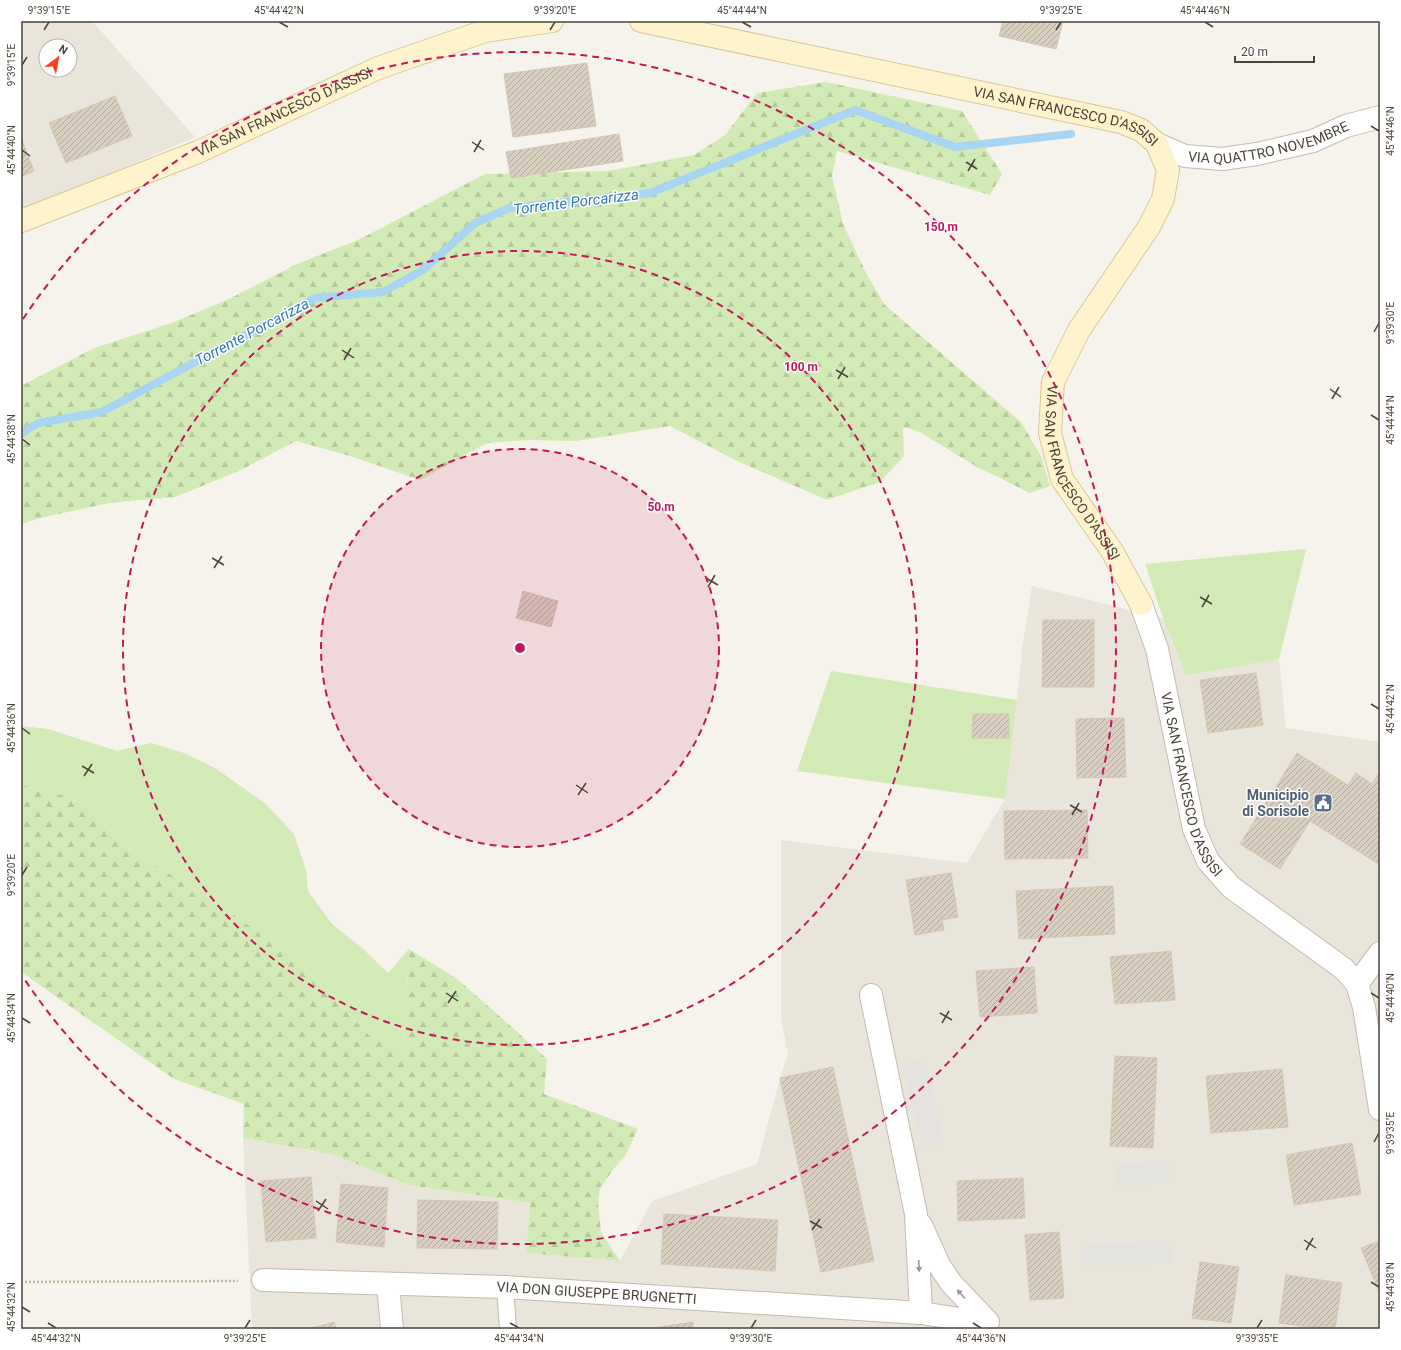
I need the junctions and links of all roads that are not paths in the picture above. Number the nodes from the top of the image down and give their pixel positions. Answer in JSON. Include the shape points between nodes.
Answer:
{"nodes":[{"id":1,"x":552,"y":21,"type":"edge"},
{"id":2,"x":641,"y":21,"type":"edge"},
{"id":3,"x":1380,"y":117,"type":"edge"},
{"id":4,"x":1157,"y":144,"type":"junction"},
{"id":5,"x":21,"y":221,"type":"edge"},
{"id":6,"x":1380,"y":953,"type":"edge"},
{"id":7,"x":1357,"y":984,"type":"junction"},
{"id":8,"x":871,"y":995,"type":"dead end"},
{"id":9,"x":1380,"y":1109,"type":"edge"},
{"id":10,"x":916,"y":1214,"type":"junction"},
{"id":11,"x":263,"y":1280,"type":"road end"},
{"id":12,"x":388,"y":1284,"type":"junction"},
{"id":13,"x":505,"y":1287,"type":"junction"},
{"id":14,"x":923,"y":1321,"type":"edge"},
{"id":15,"x":979,"y":1325,"type":"edge"},
{"id":16,"x":392,"y":1329,"type":"edge"},
{"id":17,"x":508,"y":1329,"type":"edge"}],
"edges":[{"from":1,"to":5,"type":"street","name":"VIA SAN FRANCESCO D'ASSISI","via":[[485,32],[378,68],[198,152]]},
{"from":2,"to":4,"type":"street","name":"VIA SAN FRANCESCO D'ASSISI","via":[[1121,122],[1141,130]]},
{"from":3,"to":4,"type":"street","name":"VIA QUATTRO NOVEMBRE","via":[[1346,126],[1313,141],[1222,159],[1185,156]]},
{"from":4,"to":7,"type":"street","name":"VIA SAN FRANCESCO D'ASSISI","via":[[1168,170],[1163,199],[1149,226],[1078,330],[1053,382],[1050,433],[1062,479],[1112,551],[1141,604],[1157,649],[1194,829],[1208,861],[1231,887],[1344,969]]},
{"from":6,"to":7,"type":"street"},
{"from":7,"to":9,"type":"street","name":"VIA SAN FRANCESCO D'ASSISI","via":[[1364,1007]]},
{"from":8,"to":10,"type":"street"},
{"from":10,"to":14,"type":"street","one_way":true},
{"from":15,"to":10,"type":"street","one_way":true,"via":[[939,1265]]},
{"from":11,"to":12,"type":"street","name":"VIA DON GIUSEPPE BRUGNETTI"},
{"from":12,"to":13,"type":"street","name":"VIA DON GIUSEPPE BRUGNETTI"},
{"from":12,"to":16,"type":"street"},
{"from":13,"to":14,"type":"street","name":"VIA DON GIUSEPPE BRUGNETTI","via":[[894,1311]]},
{"from":13,"to":17,"type":"lane"},
{"from":14,"to":15,"type":"street","name":"VIA DON GIUSEPPE BRUGNETTI"}]}
